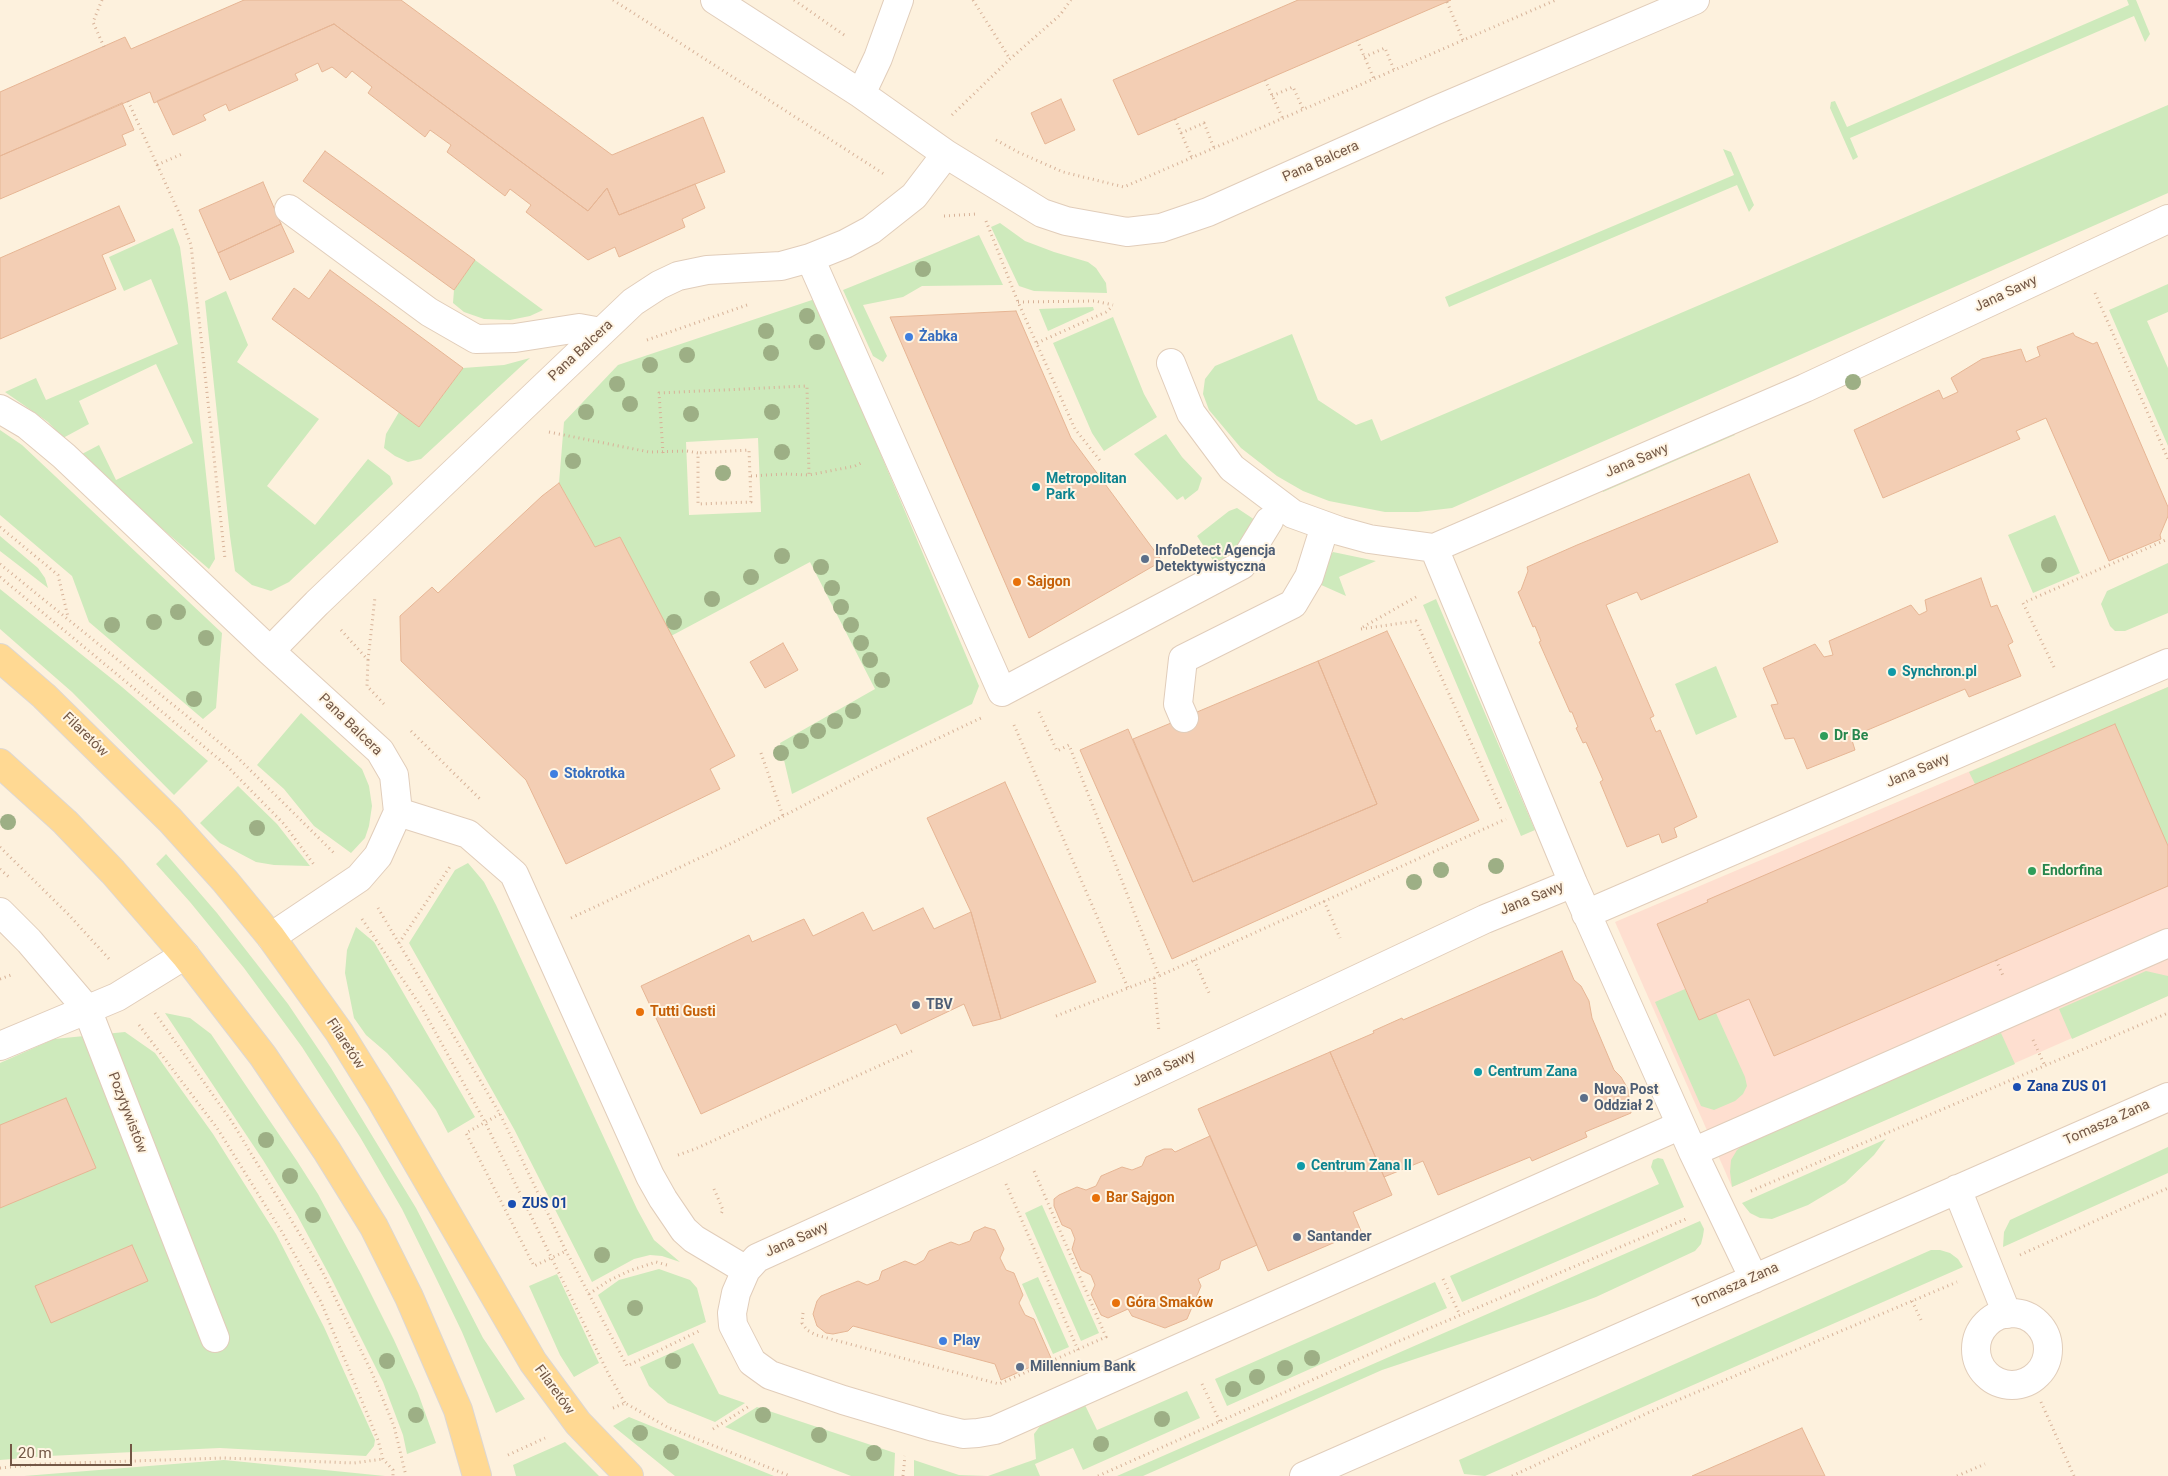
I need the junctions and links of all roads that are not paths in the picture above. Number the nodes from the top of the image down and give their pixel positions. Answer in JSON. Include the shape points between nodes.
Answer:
{"nodes":[{"id":1,"x":715,"y":0,"type":"edge"},
{"id":2,"x":899,"y":0,"type":"edge"},
{"id":3,"x":1694,"y":0,"type":"edge"},
{"id":4,"x":861,"y":94,"type":"junction"},
{"id":5,"x":946,"y":154,"type":"junction"},
{"id":6,"x":289,"y":209,"type":"dead end"},
{"id":7,"x":2168,"y":219,"type":"edge"},
{"id":8,"x":810,"y":258,"type":"junction"},
{"id":9,"x":601,"y":332,"type":"junction"},
{"id":10,"x":1171,"y":363,"type":"dead end"},
{"id":11,"x":0,"y":409,"type":"edge"},
{"id":12,"x":1269,"y":521,"type":"dead end"},
{"id":13,"x":1325,"y":526,"type":"junction"},
{"id":14,"x":1434,"y":548,"type":"junction"},
{"id":15,"x":270,"y":651,"type":"junction"},
{"id":16,"x":0,"y":658,"type":"edge"},
{"id":17,"x":2168,"y":663,"type":"edge"},
{"id":18,"x":1184,"y":718,"type":"dead end"},
{"id":19,"x":0,"y":763,"type":"edge"},
{"id":20,"x":398,"y":812,"type":"junction"},
{"id":21,"x":1573,"y":883,"type":"junction"},
{"id":22,"x":0,"y":912,"type":"edge"},
{"id":23,"x":1586,"y":914,"type":"junction"},
{"id":24,"x":271,"y":937,"type":"junction"},
{"id":25,"x":2168,"y":943,"type":"edge"},
{"id":26,"x":185,"y":955,"type":"junction"},
{"id":27,"x":86,"y":1009,"type":"junction"},
{"id":28,"x":0,"y":1046,"type":"edge"},
{"id":29,"x":2168,"y":1097,"type":"edge"},
{"id":30,"x":1681,"y":1125,"type":"junction"},
{"id":31,"x":1693,"y":1152,"type":"junction"},
{"id":32,"x":1957,"y":1189,"type":"junction"},
{"id":33,"x":752,"y":1264,"type":"junction"},
{"id":34,"x":1754,"y":1279,"type":"junction"},
{"id":35,"x":2007,"y":1314,"type":"dead end"},
{"id":36,"x":215,"y":1338,"type":"dead end"},
{"id":37,"x":477,"y":1476,"type":"edge"},
{"id":38,"x":629,"y":1476,"type":"edge"},
{"id":39,"x":1304,"y":1476,"type":"edge"}],
"edges":[{"from":1,"to":4,"type":"street","name":"Pana Balcera"},
{"from":2,"to":4,"type":"street"},
{"from":3,"to":5,"type":"street","name":"Pana Balcera","via":[[1208,212],[1161,228],[1127,232],[1066,221],[1042,213]]},
{"from":4,"to":5,"type":"street","name":"Pana Balcera"},
{"from":5,"to":8,"type":"street","name":"Pana Balcera","via":[[914,196],[896,211],[845,244]]},
{"from":6,"to":9,"type":"street","via":[[429,312],[476,340],[515,338],[579,328]]},
{"from":7,"to":14,"type":"street","name":"Jana Sawy","via":[[1805,388]]},
{"from":8,"to":9,"type":"street","name":"Pana Balcera","via":[[781,266],[707,270],[678,276],[633,302]]},
{"from":8,"to":12,"type":"street","via":[[1002,692],[1242,565]]},
{"from":9,"to":15,"type":"street","name":"Pana Balcera"},
{"from":10,"to":13,"type":"street","via":[[1191,413],[1232,468],[1293,514]]},
{"from":11,"to":15,"type":"street","name":"Pana Balcera","via":[[45,439]]},
{"from":13,"to":14,"type":"street","via":[[1369,539]]},
{"from":13,"to":18,"type":"street","via":[[1309,577],[1293,604],[1183,659],[1178,704]]},
{"from":14,"to":21,"type":"street","name":"Jana Sawy"},
{"from":15,"to":20,"type":"street","name":"Pana Balcera","via":[[380,751],[394,775]]},
{"from":16,"to":24,"type":"main road","name":"Filaretów","via":[[44,696],[170,820]]},
{"from":17,"to":23,"type":"street","name":"Jana Sawy"},
{"from":19,"to":26,"type":"main road","via":[[65,822]]},
{"from":20,"to":24,"type":"street","via":[[378,856],[349,885]]},
{"from":20,"to":33,"type":"street","via":[[468,834],[514,874],[663,1199],[694,1239]]},
{"from":21,"to":23,"type":"street","name":"Jana Sawy"},
{"from":21,"to":33,"type":"street","name":"Jana Sawy","via":[[1485,919]]},
{"from":22,"to":27,"type":"street","name":"Pozytywistów"},
{"from":23,"to":30,"type":"street","name":"Jana Sawy"},
{"from":24,"to":38,"type":"main road","name":"Filaretów","via":[[339,1032],[380,1098],[533,1362],[578,1423]]},
{"from":25,"to":31,"type":"street"},
{"from":26,"to":27,"type":"street","via":[[125,992]]},
{"from":26,"to":37,"type":"main road","via":[[263,1056],[374,1227],[442,1371],[458,1410]]},
{"from":27,"to":28,"type":"street"},
{"from":27,"to":36,"type":"street","name":"Pozytywistów"},
{"from":29,"to":32,"type":"street","name":"Tomasza Zana"},
{"from":30,"to":31,"type":"street","name":"Jana Sawy"},
{"from":30,"to":33,"type":"street","via":[[1004,1426],[978,1433],[963,1434],[934,1427],[842,1400],[770,1375],[752,1362],[733,1325],[732,1313],[736,1293]]},
{"from":31,"to":34,"type":"street","name":"Jana Sawy"},
{"from":32,"to":34,"type":"street","name":"Tomasza Zana"},
{"from":32,"to":35,"type":"street"},
{"from":34,"to":39,"type":"street","name":"Tomasza Zana"}]}
